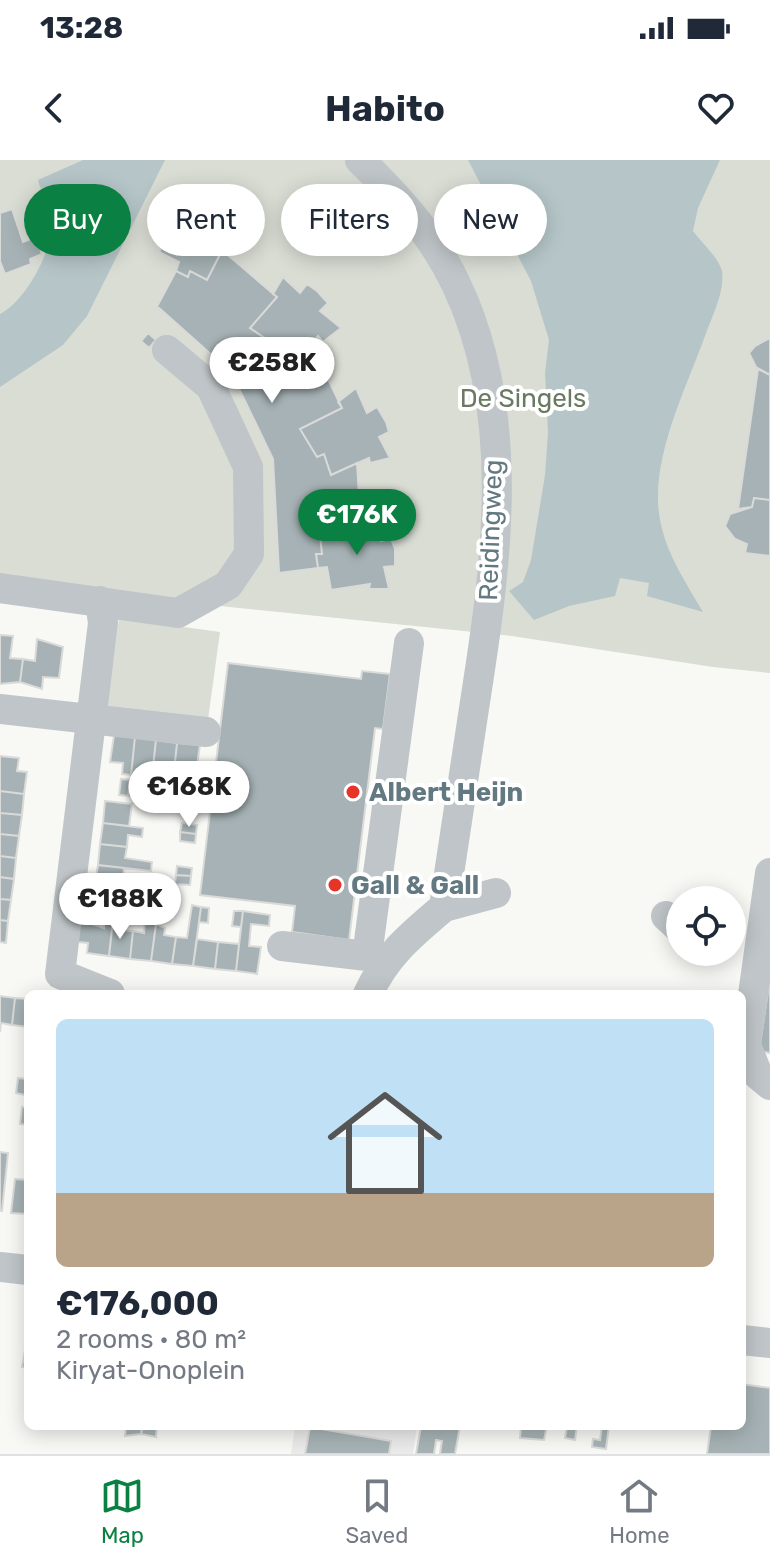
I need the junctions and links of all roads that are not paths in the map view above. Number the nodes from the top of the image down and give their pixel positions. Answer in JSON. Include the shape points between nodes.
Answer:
{"nodes":[{"id":1,"x":360,"y":160,"type":"edge"},
{"id":2,"x":167,"y":350,"type":"dead end"},
{"id":3,"x":0,"y":588,"type":"edge"},
{"id":4,"x":100,"y":601,"type":"junction"},
{"id":5,"x":409,"y":643,"type":"dead end"},
{"id":6,"x":0,"y":709,"type":"edge"},
{"id":7,"x":90,"y":719,"type":"junction"},
{"id":8,"x":206,"y":732,"type":"dead end"},
{"id":9,"x":770,"y":873,"type":"edge"},
{"id":10,"x":496,"y":893,"type":"dead end"},
{"id":11,"x":444,"y":907,"type":"junction"},
{"id":12,"x":746,"y":939,"type":"edge"},
{"id":13,"x":282,"y":946,"type":"dead end"},
{"id":14,"x":377,"y":957,"type":"junction"},
{"id":15,"x":746,"y":966,"type":"edge"},
{"id":16,"x":100,"y":990,"type":"edge"},
{"id":17,"x":369,"y":990,"type":"edge"},
{"id":18,"x":770,"y":1085,"type":"edge"},
{"id":19,"x":0,"y":1267,"type":"edge"},
{"id":20,"x":24,"y":1270,"type":"edge"},
{"id":21,"x":746,"y":1340,"type":"edge"},
{"id":22,"x":770,"y":1343,"type":"edge"}],
"edges":[{"from":1,"to":11,"type":"street","name":"Reidingweg","via":[[402,201],[443,258],[481,356],[490,402],[497,503],[483,652]]},
{"from":2,"to":4,"type":"street","via":[[211,387],[248,467],[249,554],[228,585],[178,613]]},
{"from":3,"to":4,"type":"street"},
{"from":4,"to":7,"type":"street","via":[[103,623]]},
{"from":5,"to":14,"type":"street"},
{"from":6,"to":7,"type":"street"},
{"from":7,"to":8,"type":"street"},
{"from":7,"to":16,"type":"street","via":[[60,974]]},
{"from":9,"to":12,"type":"street"},
{"from":10,"to":11,"type":"street"},
{"from":11,"to":14,"type":"street"},
{"from":13,"to":14,"type":"street"},
{"from":14,"to":17,"type":"street"},
{"from":15,"to":18,"type":"street","via":[[746,1045],[758,1075]]},
{"from":19,"to":20,"type":"street"},
{"from":21,"to":22,"type":"street"}]}
